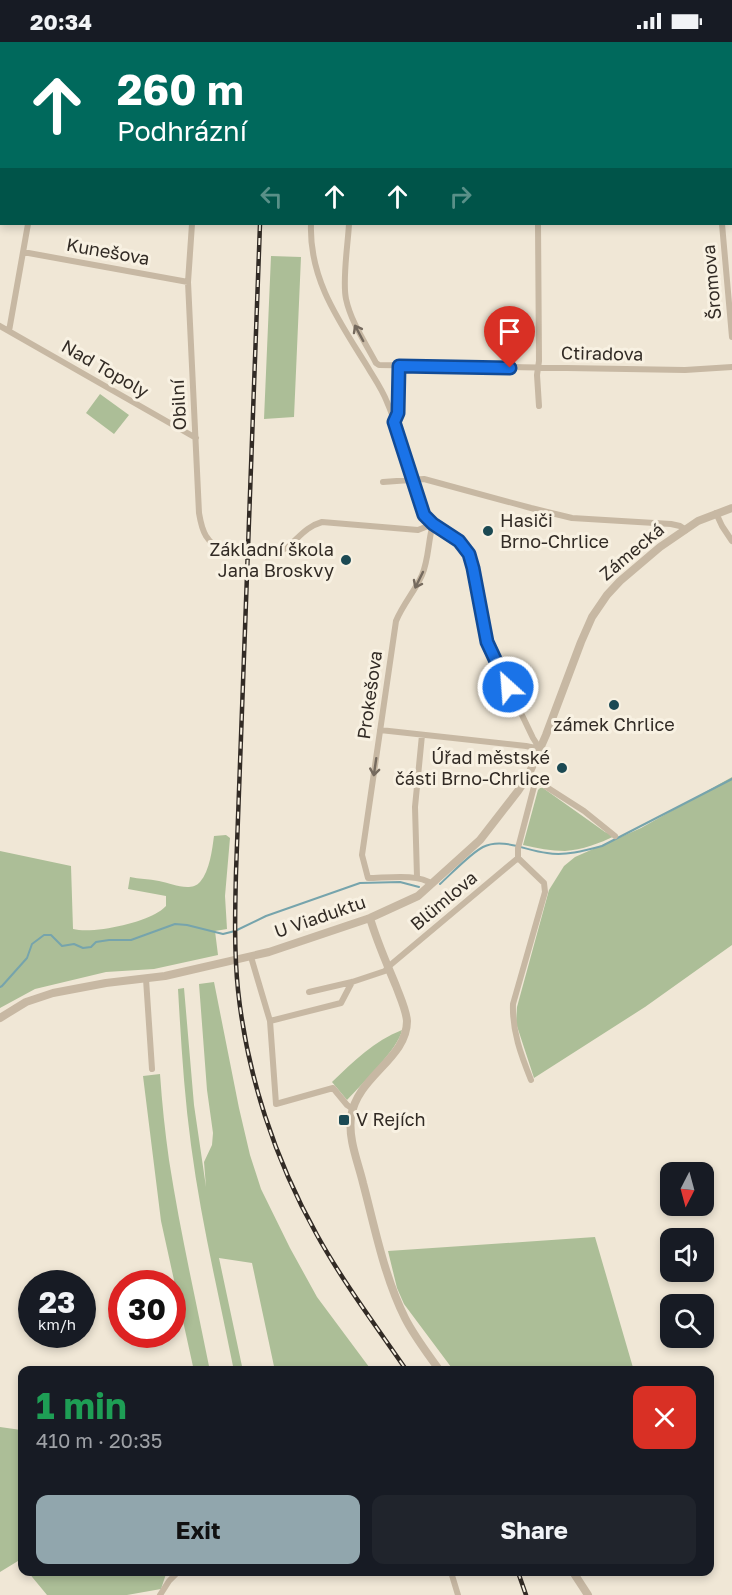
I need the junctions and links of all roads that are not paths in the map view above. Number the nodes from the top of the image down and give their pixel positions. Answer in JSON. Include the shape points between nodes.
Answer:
{"nodes":[{"id":1,"x":28,"y":225,"type":"edge"},
{"id":2,"x":192,"y":225,"type":"edge"},
{"id":3,"x":311,"y":225,"type":"edge"},
{"id":4,"x":349,"y":225,"type":"edge"},
{"id":5,"x":538,"y":225,"type":"edge"},
{"id":6,"x":722,"y":225,"type":"edge"},
{"id":7,"x":23,"y":252,"type":"junction"},
{"id":8,"x":189,"y":282,"type":"junction"},
{"id":9,"x":0,"y":326,"type":"edge"},
{"id":10,"x":9,"y":331,"type":"junction"},
{"id":11,"x":732,"y":337,"type":"edge"},
{"id":12,"x":399,"y":366,"type":"junction"},
{"id":13,"x":732,"y":367,"type":"edge"},
{"id":14,"x":538,"y":368,"type":"junction"},
{"id":15,"x":539,"y":406,"type":"dead end"},
{"id":16,"x":394,"y":422,"type":"junction"},
{"id":17,"x":196,"y":438,"type":"junction"},
{"id":18,"x":413,"y":480,"type":"junction"},
{"id":19,"x":383,"y":482,"type":"dead end"},
{"id":20,"x":732,"y":508,"type":"edge"},
{"id":21,"x":716,"y":513,"type":"junction"},
{"id":22,"x":433,"y":524,"type":"junction"},
{"id":23,"x":686,"y":530,"type":"junction"},
{"id":24,"x":732,"y":541,"type":"edge"},
{"id":25,"x":380,"y":730,"type":"junction"},
{"id":26,"x":422,"y":735,"type":"junction"},
{"id":27,"x":540,"y":749,"type":"junction"},
{"id":28,"x":532,"y":778,"type":"junction"},
{"id":29,"x":615,"y":836,"type":"dead end"},
{"id":30,"x":518,"y":858,"type":"junction"},
{"id":31,"x":417,"y":877,"type":"junction"},
{"id":32,"x":368,"y":878,"type":"joint"},
{"id":33,"x":432,"y":884,"type":"junction"},
{"id":34,"x":370,"y":918,"type":"junction"},
{"id":35,"x":251,"y":957,"type":"junction"},
{"id":36,"x":388,"y":967,"type":"junction"},
{"id":37,"x":146,"y":979,"type":"junction"},
{"id":38,"x":352,"y":982,"type":"junction"},
{"id":39,"x":309,"y":992,"type":"dead end"},
{"id":40,"x":0,"y":1018,"type":"edge"},
{"id":41,"x":270,"y":1021,"type":"junction"},
{"id":42,"x":152,"y":1069,"type":"dead end"},
{"id":43,"x":531,"y":1080,"type":"dead end"},
{"id":44,"x":352,"y":1109,"type":"junction"},
{"id":45,"x":437,"y":1366,"type":"edge"},
{"id":46,"x":174,"y":1576,"type":"edge"},
{"id":47,"x":452,"y":1576,"type":"edge"},
{"id":48,"x":576,"y":1576,"type":"edge"},
{"id":49,"x":160,"y":1595,"type":"edge"},
{"id":50,"x":458,"y":1595,"type":"edge"},
{"id":51,"x":588,"y":1595,"type":"edge"}],
"edges":[{"from":1,"to":7,"type":"street"},
{"from":2,"to":8,"type":"street","name":"Obilní"},
{"from":3,"to":16,"type":"street","via":[[319,280],[382,392]]},
{"from":12,"to":4,"type":"street","name":"Ctiradova","one_way":true,"via":[[377,365],[353,321],[345,297]]},
{"from":5,"to":14,"type":"street"},
{"from":6,"to":11,"type":"street","name":"Šromova"},
{"from":7,"to":8,"type":"street","name":"Kunešova"},
{"from":7,"to":10,"type":"street"},
{"from":8,"to":17,"type":"street","name":"Obilní"},
{"from":9,"to":10,"type":"street","name":"Nad Topoly"},
{"from":10,"to":17,"type":"street","name":"Nad Topoly"},
{"from":12,"to":14,"type":"street","name":"Ctiradova"},
{"from":12,"to":16,"type":"street","via":[[398,413]]},
{"from":13,"to":14,"type":"street","name":"Ctiradova"},
{"from":14,"to":15,"type":"street"},
{"from":16,"to":18,"type":"street"},
{"from":17,"to":22,"type":"street","name":"Obilní","via":[[204,534],[219,548],[268,554],[283,550],[314,524],[322,522],[415,530]]},
{"from":18,"to":19,"type":"street"},
{"from":18,"to":22,"type":"street","via":[[423,513]]},
{"from":18,"to":23,"type":"street","via":[[434,481],[572,518],[671,524]]},
{"from":20,"to":21,"type":"street","name":"Zámecká"},
{"from":21,"to":23,"type":"street","name":"Zámecká"},
{"from":21,"to":24,"type":"street"},
{"from":22,"to":25,"type":"street","name":"Prokešova","one_way":true,"via":[[424,571],[396,621]]},
{"from":22,"to":27,"type":"street","via":[[459,541],[469,554],[487,642]]},
{"from":23,"to":27,"type":"street","name":"Zámecká","via":[[620,581],[599,605]]},
{"from":25,"to":26,"type":"street"},
{"from":25,"to":32,"type":"street","name":"Prokešova","one_way":true,"via":[[362,855]]},
{"from":26,"to":27,"type":"street"},
{"from":26,"to":31,"type":"street","via":[[415,807]]},
{"from":27,"to":28,"type":"street","name":"Zámecká"},
{"from":28,"to":29,"type":"street"},
{"from":28,"to":30,"type":"street"},
{"from":28,"to":33,"type":"street","name":"Zámecká","via":[[486,833]]},
{"from":30,"to":36,"type":"street","name":"Blümlova"},
{"from":30,"to":43,"type":"street","via":[[544,883],[545,892],[513,1004],[516,1034]]},
{"from":31,"to":32,"type":"street","name":"U Viaduktu"},
{"from":31,"to":33,"type":"street","name":"U Viaduktu"},
{"from":33,"to":34,"type":"street","name":"U Viaduktu","via":[[410,900]]},
{"from":34,"to":35,"type":"street","name":"U Viaduktu"},
{"from":34,"to":36,"type":"street"},
{"from":35,"to":37,"type":"street","name":"U Viaduktu"},
{"from":35,"to":41,"type":"street"},
{"from":36,"to":38,"type":"street","name":"Blümlova","via":[[384,972]]},
{"from":36,"to":44,"type":"street","via":[[405,1010],[404,1036],[364,1086]]},
{"from":37,"to":40,"type":"street","name":"U Viaduktu","via":[[53,993],[26,1002]]},
{"from":37,"to":42,"type":"street"},
{"from":38,"to":39,"type":"street","name":"Blümlova"},
{"from":38,"to":41,"type":"street","via":[[342,1004]]},
{"from":41,"to":44,"type":"street","via":[[276,1104],[333,1088]]},
{"from":44,"to":45,"type":"street","via":[[352,1141],[391,1285],[405,1319]]},
{"from":46,"to":49,"type":"street"},
{"from":47,"to":50,"type":"street"},
{"from":48,"to":51,"type":"street"}]}
